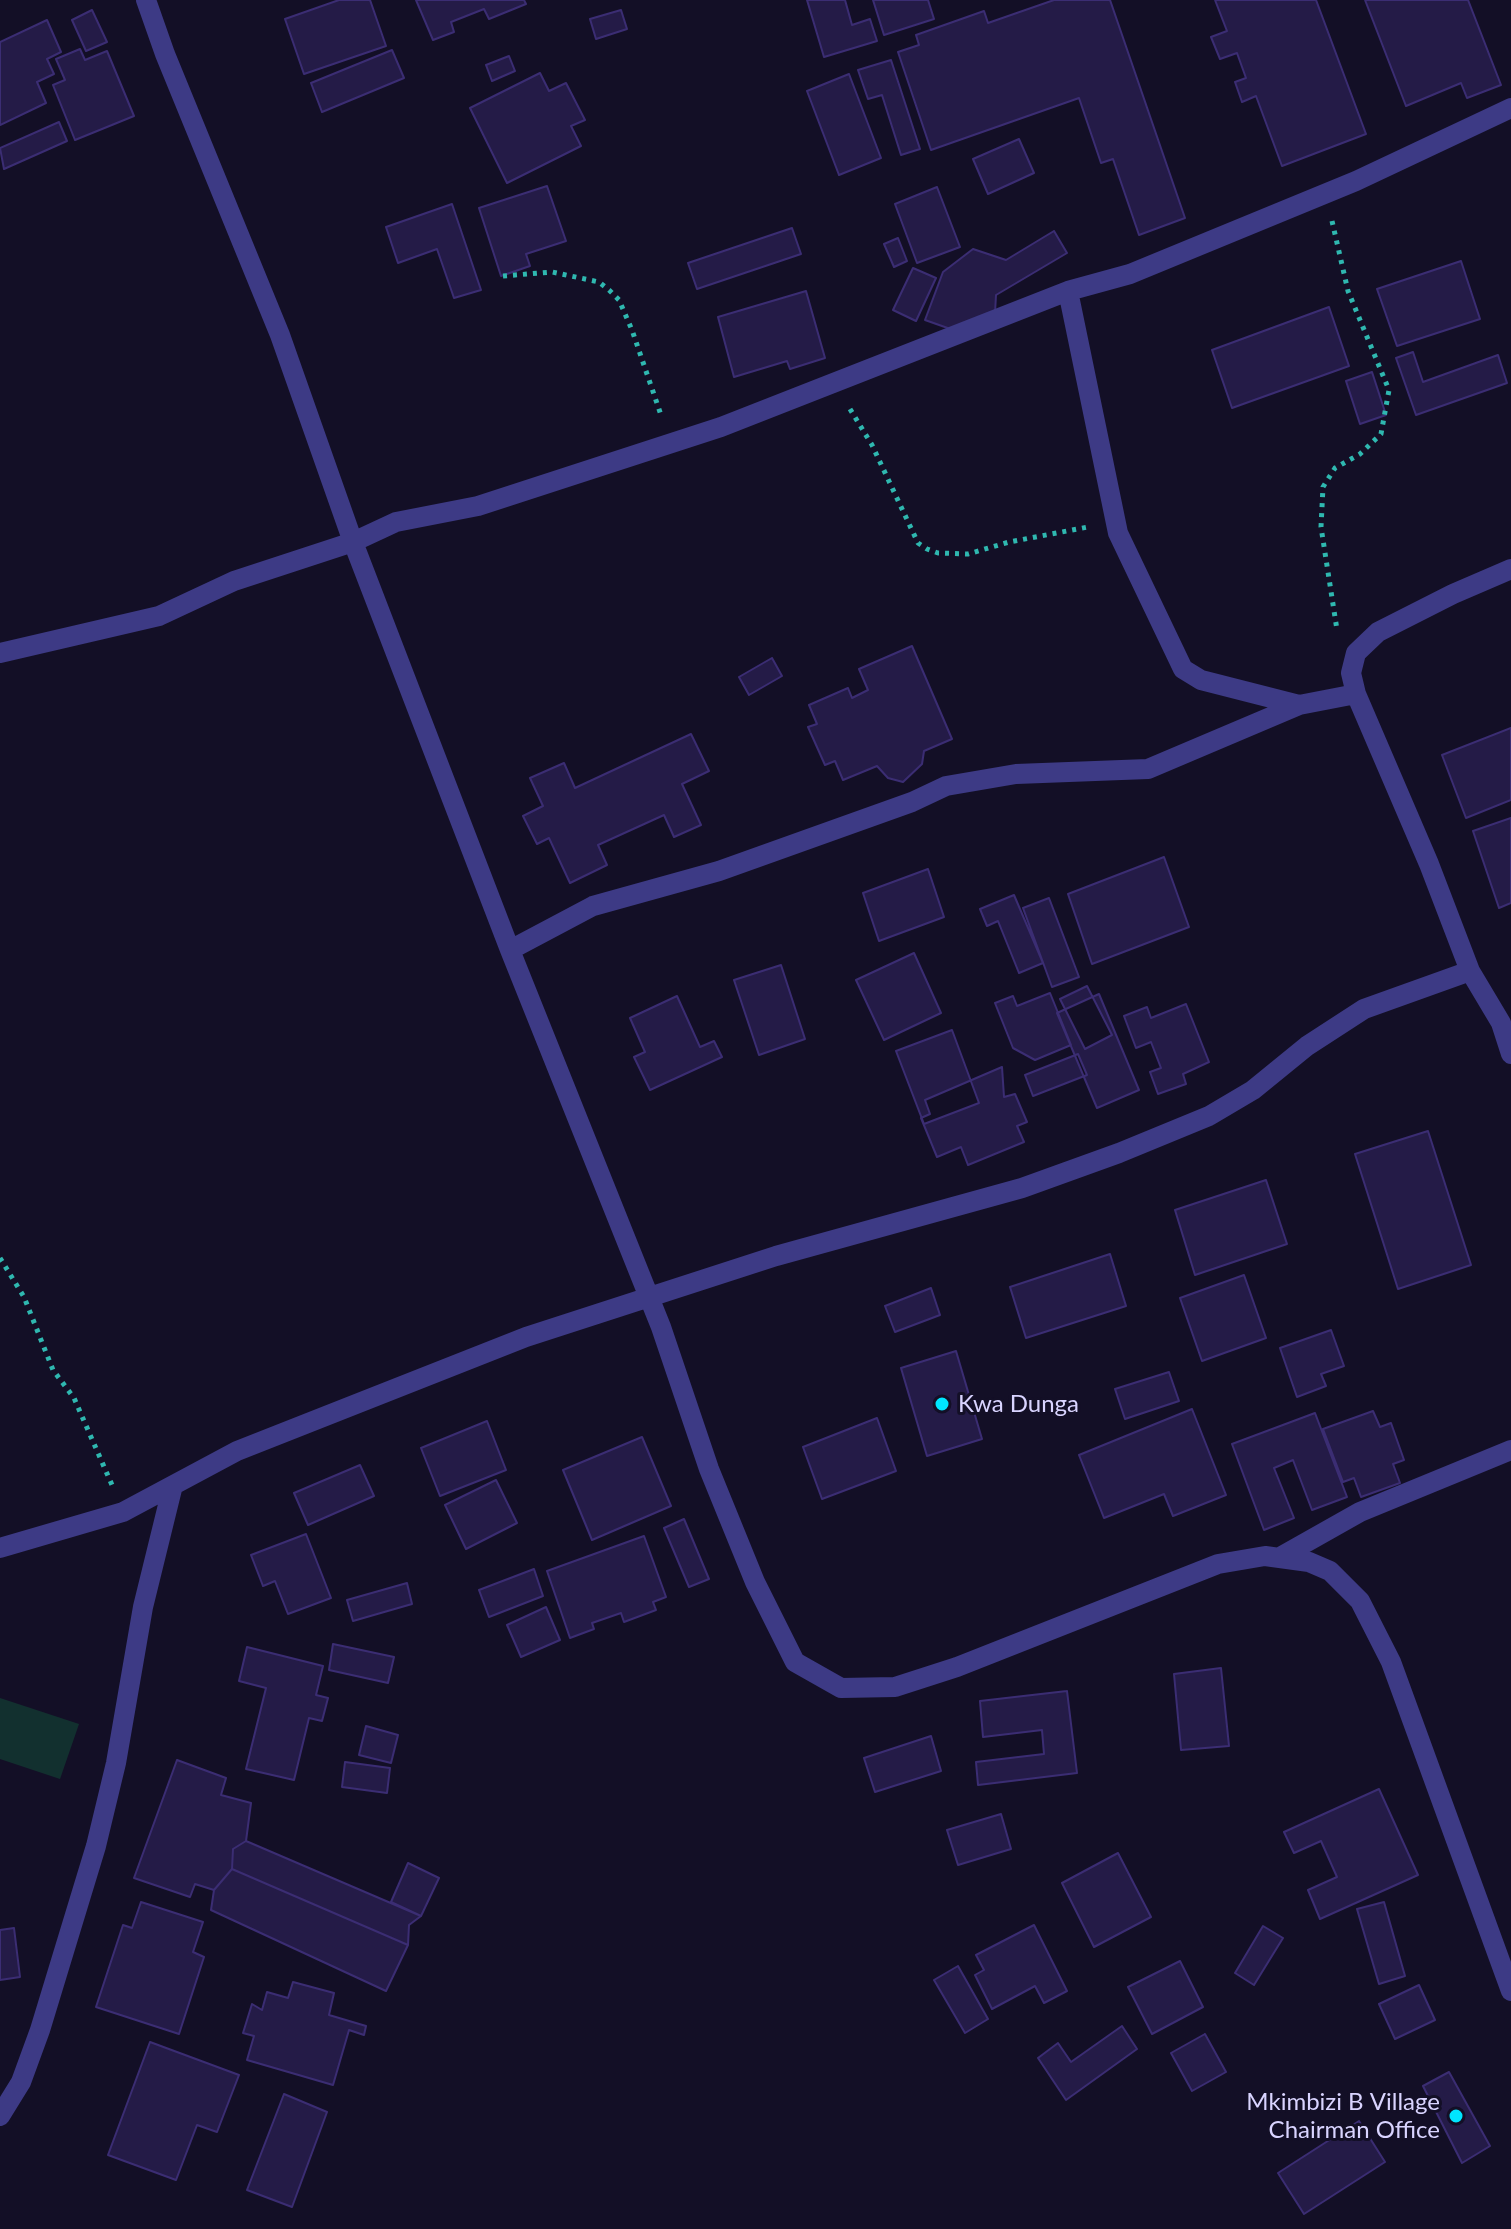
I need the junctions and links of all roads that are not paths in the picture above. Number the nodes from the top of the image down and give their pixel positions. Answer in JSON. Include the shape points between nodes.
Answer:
{"nodes":[{"id":1,"x":146,"y":0,"type":"edge"},
{"id":2,"x":1511,"y":108,"type":"edge"},
{"id":3,"x":1068,"y":291,"type":"junction"},
{"id":4,"x":353,"y":542,"type":"junction"},
{"id":5,"x":1511,"y":569,"type":"edge"},
{"id":6,"x":0,"y":653,"type":"edge"},
{"id":7,"x":1356,"y":694,"type":"junction"},
{"id":8,"x":1299,"y":705,"type":"junction"},
{"id":9,"x":510,"y":950,"type":"junction"},
{"id":10,"x":1470,"y":971,"type":"junction"},
{"id":11,"x":1506,"y":1020,"type":"edge"},
{"id":12,"x":1511,"y":1054,"type":"edge"},
{"id":13,"x":649,"y":1297,"type":"junction"},
{"id":14,"x":1511,"y":1450,"type":"edge"},
{"id":15,"x":172,"y":1489,"type":"junction"},
{"id":16,"x":0,"y":1548,"type":"edge"},
{"id":17,"x":1282,"y":1556,"type":"junction"},
{"id":18,"x":1511,"y":1991,"type":"edge"},
{"id":19,"x":0,"y":2116,"type":"edge"}],
"edges":[{"from":1,"to":4,"type":"street","via":[[280,335]]},
{"from":2,"to":3,"type":"street","via":[[1334,190],[1130,274]]},
{"from":3,"to":4,"type":"street","via":[[674,442],[478,506],[396,522]]},
{"from":3,"to":8,"type":"street","via":[[1116,524],[1183,669],[1201,680]]},
{"from":4,"to":6,"type":"street","via":[[234,581],[159,616]]},
{"from":4,"to":9,"type":"street"},
{"from":5,"to":7,"type":"street","via":[[1378,632],[1352,663]]},
{"from":7,"to":8,"type":"street"},
{"from":7,"to":10,"type":"street"},
{"from":8,"to":9,"type":"street","via":[[1148,769],[1016,774],[946,786],[719,871],[593,906]]},
{"from":9,"to":13,"type":"street"},
{"from":10,"to":11,"type":"street"},
{"from":10,"to":13,"type":"street","via":[[1364,1009],[1220,1110],[1119,1153],[1022,1188]]},
{"from":11,"to":12,"type":"street"},
{"from":13,"to":15,"type":"street","via":[[401,1384],[237,1451]]},
{"from":13,"to":17,"type":"street","via":[[709,1469],[762,1595],[795,1662],[841,1688],[895,1687],[1218,1564]]},
{"from":14,"to":17,"type":"street","via":[[1360,1512]]},
{"from":15,"to":16,"type":"street","via":[[123,1512]]},
{"from":15,"to":19,"type":"street","via":[[96,1846],[40,2030],[21,2082]]},
{"from":17,"to":18,"type":"street","via":[[1330,1571],[1360,1601],[1391,1662]]}]}
